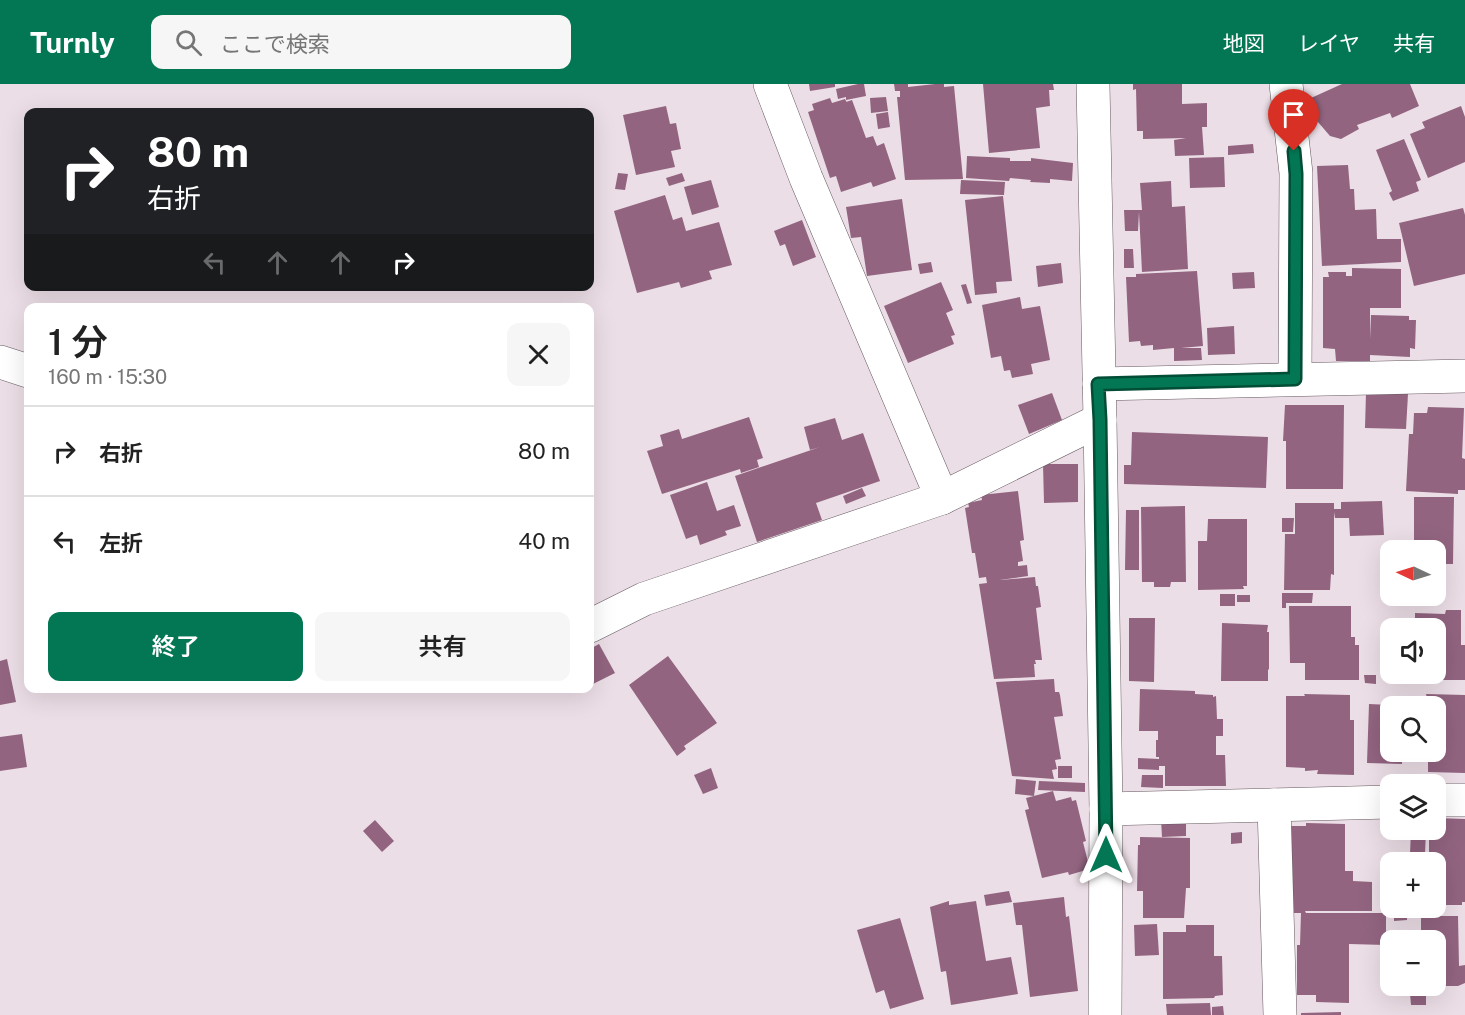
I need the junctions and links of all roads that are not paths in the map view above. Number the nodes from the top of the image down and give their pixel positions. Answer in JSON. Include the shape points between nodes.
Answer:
{"nodes":[{"id":1,"x":770,"y":84,"type":"edge"},
{"id":2,"x":1093,"y":84,"type":"edge"},
{"id":3,"x":1286,"y":84,"type":"edge"},
{"id":4,"x":0,"y":362,"type":"edge"},
{"id":5,"x":24,"y":370,"type":"edge"},
{"id":6,"x":1465,"y":376,"type":"edge"},
{"id":7,"x":1295,"y":379,"type":"junction"},
{"id":8,"x":1098,"y":384,"type":"junction"},
{"id":9,"x":1100,"y":420,"type":"junction"},
{"id":10,"x":942,"y":498,"type":"junction"},
{"id":11,"x":594,"y":624,"type":"edge"},
{"id":12,"x":1446,"y":800,"type":"edge"},
{"id":13,"x":1465,"y":800,"type":"edge"},
{"id":14,"x":1380,"y":801,"type":"edge"},
{"id":15,"x":1274,"y":805,"type":"junction"},
{"id":16,"x":1106,"y":809,"type":"junction"},
{"id":17,"x":1099,"y":1015,"type":"edge"},
{"id":18,"x":1105,"y":1015,"type":"edge"},
{"id":19,"x":1280,"y":1015,"type":"edge"}],
"edges":[{"from":1,"to":10,"type":"street"},
{"from":2,"to":8,"type":"street"},
{"from":3,"to":7,"type":"street","via":[[1296,174]]},
{"from":4,"to":5,"type":"street"},
{"from":6,"to":7,"type":"street"},
{"from":7,"to":8,"type":"street"},
{"from":8,"to":9,"type":"street"},
{"from":9,"to":10,"type":"street"},
{"from":9,"to":16,"type":"street"},
{"from":10,"to":11,"type":"street","via":[[644,599]]},
{"from":12,"to":13,"type":"street"},
{"from":14,"to":15,"type":"street"},
{"from":15,"to":16,"type":"street"},
{"from":15,"to":19,"type":"street"},
{"from":16,"to":18,"type":"street"},
{"from":17,"to":18,"type":"street"}]}
